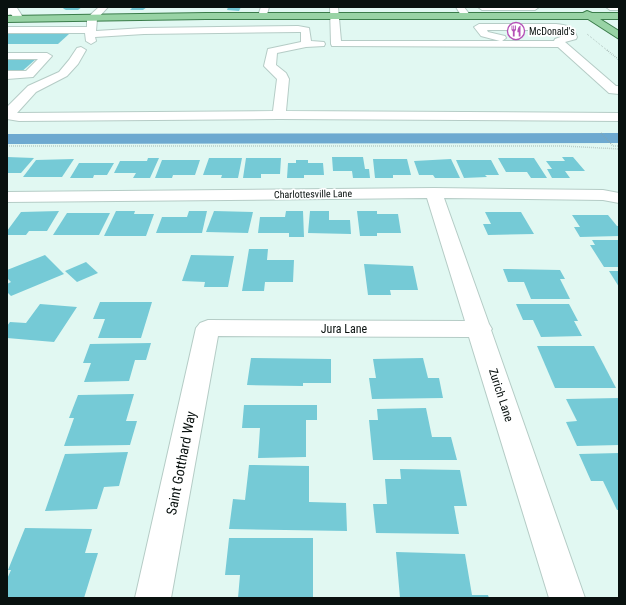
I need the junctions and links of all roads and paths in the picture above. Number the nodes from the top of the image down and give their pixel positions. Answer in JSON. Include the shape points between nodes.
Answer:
{"nodes":[{"id":1,"x":104,"y":7,"type":"edge"},
{"id":2,"x":482,"y":7,"type":"edge"},
{"id":3,"x":535,"y":7,"type":"edge"},
{"id":4,"x":576,"y":7,"type":"edge"},
{"id":5,"x":610,"y":7,"type":"edge"},
{"id":6,"x":619,"y":7,"type":"edge"},
{"id":7,"x":13,"y":10,"type":"edge"},
{"id":8,"x":264,"y":11,"type":"edge"},
{"id":9,"x":334,"y":14,"type":"edge"},
{"id":10,"x":619,"y":16,"type":"edge"},
{"id":11,"x":173,"y":17,"type":"junction"},
{"id":12,"x":92,"y":18,"type":"junction"},
{"id":13,"x":592,"y":18,"type":"junction"},
{"id":14,"x":7,"y":19,"type":"edge"},
{"id":15,"x":19,"y":19,"type":"junction"},
{"id":16,"x":465,"y":19,"type":"edge"},
{"id":17,"x":619,"y":20,"type":"edge"},
{"id":18,"x":7,"y":30,"type":"edge"},
{"id":19,"x":582,"y":30,"type":"dead end"},
{"id":20,"x":619,"y":36,"type":"edge"},
{"id":21,"x":88,"y":39,"type":"junction"},
{"id":22,"x":478,"y":41,"type":"junction"},
{"id":23,"x":503,"y":41,"type":"junction"},
{"id":24,"x":560,"y":42,"type":"junction"},
{"id":25,"x":306,"y":44,"type":"junction"},
{"id":26,"x":336,"y":44,"type":"junction"},
{"id":27,"x":56,"y":48,"type":"dead end"},
{"id":28,"x":7,"y":49,"type":"edge"},
{"id":29,"x":7,"y":56,"type":"edge"},
{"id":30,"x":619,"y":60,"type":"edge"},
{"id":31,"x":7,"y":75,"type":"edge"},
{"id":32,"x":617,"y":92,"type":"edge"},
{"id":33,"x":279,"y":115,"type":"junction"},
{"id":34,"x":619,"y":117,"type":"edge"},
{"id":35,"x":606,"y":133,"type":"dead end"},
{"id":36,"x":7,"y":146,"type":"edge"},
{"id":37,"x":619,"y":147,"type":"edge"},
{"id":38,"x":434,"y":193,"type":"junction"},
{"id":39,"x":7,"y":197,"type":"edge"},
{"id":40,"x":619,"y":198,"type":"edge"},
{"id":41,"x":208,"y":328,"type":"joint"},
{"id":42,"x":480,"y":329,"type":"junction"},
{"id":43,"x":154,"y":598,"type":"edge"},
{"id":44,"x":567,"y":598,"type":"edge"}],
"edges":[{"from":1,"to":12,"type":"street"},
{"from":2,"to":3,"type":"street"},
{"from":4,"to":13,"type":"main road"},
{"from":5,"to":6,"type":"street"},
{"from":7,"to":15,"type":"street"},
{"from":8,"to":9,"type":"main road"},
{"from":8,"to":11,"type":"main road"},
{"from":9,"to":11,"type":"main road","via":[[203,20]]},
{"from":9,"to":16,"type":"main road"},
{"from":9,"to":26,"type":"street"},
{"from":10,"to":13,"type":"main road"},
{"from":11,"to":12,"type":"main road"},
{"from":12,"to":15,"type":"main road"},
{"from":12,"to":21,"type":"street"},
{"from":13,"to":16,"type":"main road"},
{"from":13,"to":17,"type":"main road"},
{"from":13,"to":20,"type":"main road"},
{"from":14,"to":15,"type":"main road"},
{"from":16,"to":22,"type":"street"},
{"from":18,"to":21,"type":"street"},
{"from":19,"to":30,"type":"path"},
{"from":21,"to":25,"type":"street","via":[[144,31],[298,28],[306,30]]},
{"from":21,"to":33,"type":"street","via":[[63,74],[32,89],[9,113],[11,116]]},
{"from":22,"to":23,"type":"street"},
{"from":22,"to":26,"type":"street","via":[[362,39]]},
{"from":23,"to":24,"type":"street"},
{"from":23,"to":24,"type":"street","via":[[485,34],[480,27],[548,26],[571,35],[572,37]]},
{"from":24,"to":32,"type":"street"},
{"from":25,"to":26,"type":"street"},
{"from":25,"to":33,"type":"street","via":[[272,52],[270,66],[283,79]]},
{"from":27,"to":28,"type":"street"},
{"from":29,"to":31,"type":"street","via":[[47,56],[29,75]]},
{"from":33,"to":34,"type":"street"},
{"from":35,"to":37,"type":"path","via":[[600,133],[613,146]]},
{"from":36,"to":37,"type":"path"},
{"from":38,"to":39,"type":"street","name":"Charlottesville Lane"},
{"from":38,"to":40,"type":"street","name":"Charlottesville Lane","via":[[602,195]]},
{"from":38,"to":42,"type":"street","name":"Zurich Lane"},
{"from":41,"to":42,"type":"street","name":"Jura Lane"},
{"from":41,"to":43,"type":"street","name":"Saint Gotthard Way"},
{"from":42,"to":44,"type":"street","name":"Zurich Lane"}]}
